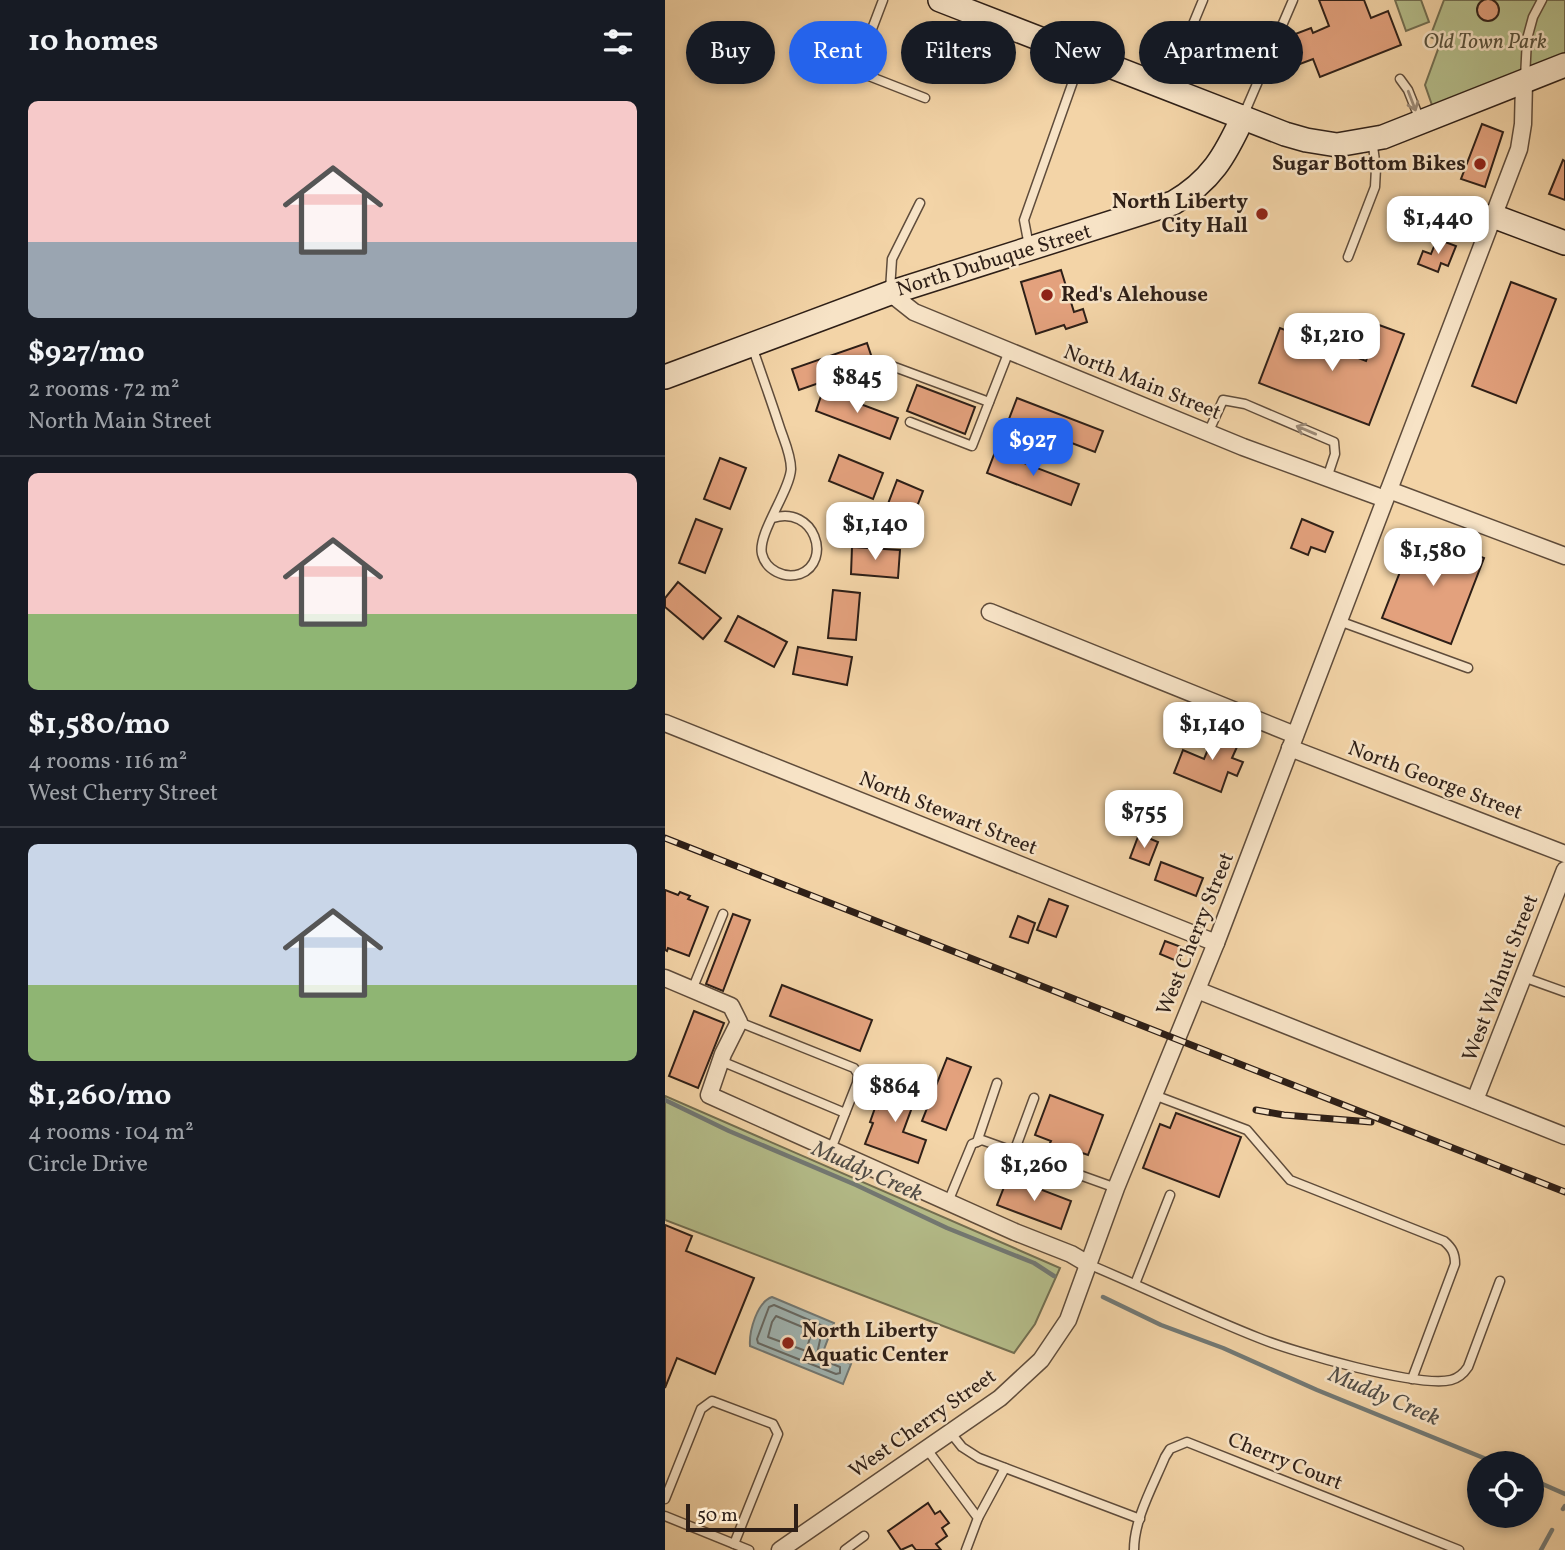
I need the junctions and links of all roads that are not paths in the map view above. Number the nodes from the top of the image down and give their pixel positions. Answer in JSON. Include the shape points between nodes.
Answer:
{"nodes":[{"id":1,"x":883,"y":0,"type":"edge"},
{"id":2,"x":940,"y":0,"type":"edge"},
{"id":3,"x":1203,"y":0,"type":"edge"},
{"id":4,"x":1293,"y":0,"type":"edge"},
{"id":5,"x":1542,"y":0,"type":"edge"},
{"id":6,"x":1030,"y":34,"type":"edge"},
{"id":7,"x":1565,"y":65,"type":"edge"},
{"id":8,"x":1125,"y":71,"type":"edge"},
{"id":9,"x":1400,"y":79,"type":"dead end"},
{"id":10,"x":1524,"y":82,"type":"junction"},
{"id":11,"x":1072,"y":84,"type":"edge"},
{"id":12,"x":1167,"y":87,"type":"junction"},
{"id":13,"x":925,"y":98,"type":"dead end"},
{"id":14,"x":1243,"y":117,"type":"junction"},
{"id":15,"x":1421,"y":124,"type":"junction"},
{"id":16,"x":1372,"y":139,"type":"junction"},
{"id":17,"x":920,"y":203,"type":"dead end"},
{"id":18,"x":1493,"y":216,"type":"junction"},
{"id":19,"x":1565,"y":243,"type":"edge"},
{"id":20,"x":1030,"y":249,"type":"junction"},
{"id":21,"x":1348,"y":257,"type":"dead end"},
{"id":22,"x":890,"y":293,"type":"junction"},
{"id":23,"x":751,"y":344,"type":"junction"},
{"id":24,"x":1009,"y":351,"type":"junction"},
{"id":25,"x":881,"y":362,"type":"dead end"},
{"id":26,"x":665,"y":377,"type":"edge"},
{"id":27,"x":989,"y":402,"type":"junction"},
{"id":28,"x":910,"y":422,"type":"dead end"},
{"id":29,"x":1208,"y":433,"type":"junction"},
{"id":30,"x":1327,"y":478,"type":"junction"},
{"id":31,"x":1387,"y":495,"type":"junction"},
{"id":32,"x":773,"y":518,"type":"junction"},
{"id":33,"x":1565,"y":556,"type":"edge"},
{"id":34,"x":990,"y":612,"type":"dead end"},
{"id":35,"x":1339,"y":621,"type":"junction"},
{"id":36,"x":1468,"y":668,"type":"dead end"},
{"id":37,"x":665,"y":723,"type":"edge"},
{"id":38,"x":1293,"y":742,"type":"junction"},
{"id":39,"x":1565,"y":854,"type":"edge"},
{"id":40,"x":1565,"y":870,"type":"edge"},
{"id":41,"x":723,"y":914,"type":"dead end"},
{"id":42,"x":1216,"y":943,"type":"junction"},
{"id":43,"x":1523,"y":977,"type":"junction"},
{"id":44,"x":665,"y":978,"type":"edge"},
{"id":45,"x":692,"y":990,"type":"junction"},
{"id":46,"x":1197,"y":990,"type":"junction"},
{"id":47,"x":1565,"y":992,"type":"edge"},
{"id":48,"x":739,"y":1022,"type":"junction"},
{"id":49,"x":721,"y":1061,"type":"junction"},
{"id":50,"x":997,"y":1083,"type":"dead end"},
{"id":51,"x":1154,"y":1096,"type":"junction"},
{"id":52,"x":1034,"y":1098,"type":"dead end"},
{"id":53,"x":1475,"y":1100,"type":"junction"},
{"id":54,"x":845,"y":1113,"type":"junction"},
{"id":55,"x":1565,"y":1136,"type":"edge"},
{"id":56,"x":977,"y":1142,"type":"junction"},
{"id":57,"x":831,"y":1149,"type":"junction"},
{"id":58,"x":1014,"y":1152,"type":"junction"},
{"id":59,"x":1117,"y":1188,"type":"junction"},
{"id":60,"x":1170,"y":1195,"type":"dead end"},
{"id":61,"x":948,"y":1202,"type":"junction"},
{"id":62,"x":1088,"y":1264,"type":"junction"},
{"id":63,"x":1500,"y":1280,"type":"dead end"},
{"id":64,"x":1136,"y":1284,"type":"junction"},
{"id":65,"x":1412,"y":1379,"type":"junction"},
{"id":66,"x":950,"y":1432,"type":"junction"},
{"id":67,"x":926,"y":1448,"type":"junction"},
{"id":68,"x":1005,"y":1468,"type":"junction"},
{"id":69,"x":665,"y":1499,"type":"edge"},
{"id":70,"x":665,"y":1516,"type":"edge"},
{"id":71,"x":978,"y":1518,"type":"junction"},
{"id":72,"x":1140,"y":1519,"type":"junction"},
{"id":73,"x":865,"y":1536,"type":"dead end"},
{"id":74,"x":734,"y":1544,"type":"junction"},
{"id":75,"x":749,"y":1550,"type":"edge"},
{"id":76,"x":780,"y":1550,"type":"edge"},
{"id":77,"x":845,"y":1550,"type":"edge"},
{"id":78,"x":966,"y":1550,"type":"edge"},
{"id":79,"x":1133,"y":1550,"type":"edge"},
{"id":80,"x":1459,"y":1550,"type":"edge"}],
"edges":[{"from":1,"to":13,"type":"lane","via":[[856,71]]},
{"from":2,"to":6,"type":"main road"},
{"from":3,"to":12,"type":"lane"},
{"from":4,"to":14,"type":"lane"},
{"from":5,"to":10,"type":"lane","via":[[1527,39]]},
{"from":7,"to":10,"type":"main road"},
{"from":8,"to":12,"type":"main road"},
{"from":9,"to":15,"type":"lane","one_way":true},
{"from":10,"to":15,"type":"main road"},
{"from":10,"to":18,"type":"street","name":"West Cherry Street","via":[[1519,149]]},
{"from":11,"to":20,"type":"lane","via":[[1024,220]]},
{"from":12,"to":14,"type":"main road"},
{"from":14,"to":16,"type":"main road","via":[[1320,143]]},
{"from":14,"to":20,"type":"main road","name":"North Dubuque Street","via":[[1220,162],[1192,192],[1155,211]]},
{"from":15,"to":16,"type":"main road"},
{"from":16,"to":21,"type":"lane","via":[[1375,187]]},
{"from":17,"to":22,"type":"lane","via":[[892,259]]},
{"from":18,"to":19,"type":"main road"},
{"from":18,"to":31,"type":"street","name":"West Cherry Street"},
{"from":20,"to":22,"type":"main road","name":"North Dubuque Street"},
{"from":22,"to":23,"type":"main road","name":"North Dubuque Street"},
{"from":22,"to":24,"type":"street","name":"North Main Street","via":[[914,312]]},
{"from":23,"to":26,"type":"main road","name":"North Dubuque Street"},
{"from":23,"to":32,"type":"lane","via":[[791,470]]},
{"from":24,"to":27,"type":"lane"},
{"from":24,"to":29,"type":"street","name":"North Main Street"},
{"from":25,"to":27,"type":"lane"},
{"from":27,"to":28,"type":"lane","via":[[972,446]]},
{"from":29,"to":30,"type":"street","name":"North Main Street"},
{"from":30,"to":29,"type":"lane","one_way":true,"via":[[1334,442],[1245,404],[1223,400]]},
{"from":30,"to":31,"type":"street","name":"North Main Street"},
{"from":31,"to":33,"type":"street","name":"North Main Street"},
{"from":31,"to":35,"type":"street","name":"West Cherry Street"},
{"from":32,"to":32,"type":"lane","via":[[761,550],[765,562],[773,571],[788,576],[801,573],[812,565],[817,549],[814,534],[797,517]]},
{"from":34,"to":38,"type":"street","name":"North George Street"},
{"from":35,"to":36,"type":"lane"},
{"from":35,"to":38,"type":"street","name":"West Cherry Street"},
{"from":37,"to":42,"type":"street","name":"North Stewart Street"},
{"from":38,"to":39,"type":"street","name":"North George Street"},
{"from":38,"to":42,"type":"street","name":"West Cherry Street"},
{"from":40,"to":43,"type":"street","name":"West Walnut Street"},
{"from":41,"to":45,"type":"lane"},
{"from":42,"to":46,"type":"street","name":"West Cherry Street"},
{"from":43,"to":47,"type":"lane"},
{"from":43,"to":53,"type":"street","name":"West Walnut Street"},
{"from":44,"to":45,"type":"street"},
{"from":45,"to":48,"type":"street","via":[[731,1006]]},
{"from":46,"to":51,"type":"street","name":"West Cherry Street"},
{"from":46,"to":53,"type":"street"},
{"from":48,"to":49,"type":"street"},
{"from":48,"to":54,"type":"lane","via":[[854,1068],[857,1083]]},
{"from":49,"to":54,"type":"lane"},
{"from":49,"to":57,"type":"street","via":[[709,1095]]},
{"from":50,"to":56,"type":"lane"},
{"from":51,"to":59,"type":"street","name":"West Cherry Street"},
{"from":51,"to":65,"type":"lane","via":[[1247,1130],[1290,1180],[1451,1247],[1455,1264]]},
{"from":52,"to":58,"type":"lane"},
{"from":53,"to":55,"type":"street"},
{"from":54,"to":57,"type":"lane"},
{"from":56,"to":58,"type":"lane"},
{"from":56,"to":61,"type":"lane","via":[[972,1144]]},
{"from":57,"to":61,"type":"street"},
{"from":58,"to":59,"type":"lane"},
{"from":59,"to":62,"type":"street","name":"West Cherry Street"},
{"from":60,"to":64,"type":"lane"},
{"from":61,"to":62,"type":"street"},
{"from":62,"to":64,"type":"lane"},
{"from":62,"to":66,"type":"street","name":"West Cherry Street","via":[[1068,1320],[1041,1360],[1000,1398]]},
{"from":63,"to":65,"type":"lane","via":[[1463,1375],[1451,1380]]},
{"from":64,"to":65,"type":"lane","via":[[1262,1339]]},
{"from":66,"to":67,"type":"street","name":"West Cherry Street"},
{"from":66,"to":68,"type":"lane","via":[[962,1447]]},
{"from":67,"to":71,"type":"lane"},
{"from":67,"to":76,"type":"street","name":"West Cherry Street"},
{"from":68,"to":71,"type":"lane"},
{"from":68,"to":72,"type":"lane"},
{"from":69,"to":74,"type":"lane","via":[[701,1409],[712,1401],[773,1424],[778,1434]]},
{"from":70,"to":74,"type":"lane"},
{"from":71,"to":78,"type":"lane"},
{"from":72,"to":79,"type":"lane","name":"Cherry Court"},
{"from":72,"to":80,"type":"lane","name":"Cherry Court","via":[[1164,1457],[1187,1442]]},
{"from":73,"to":77,"type":"lane"},
{"from":74,"to":75,"type":"lane"}]}
